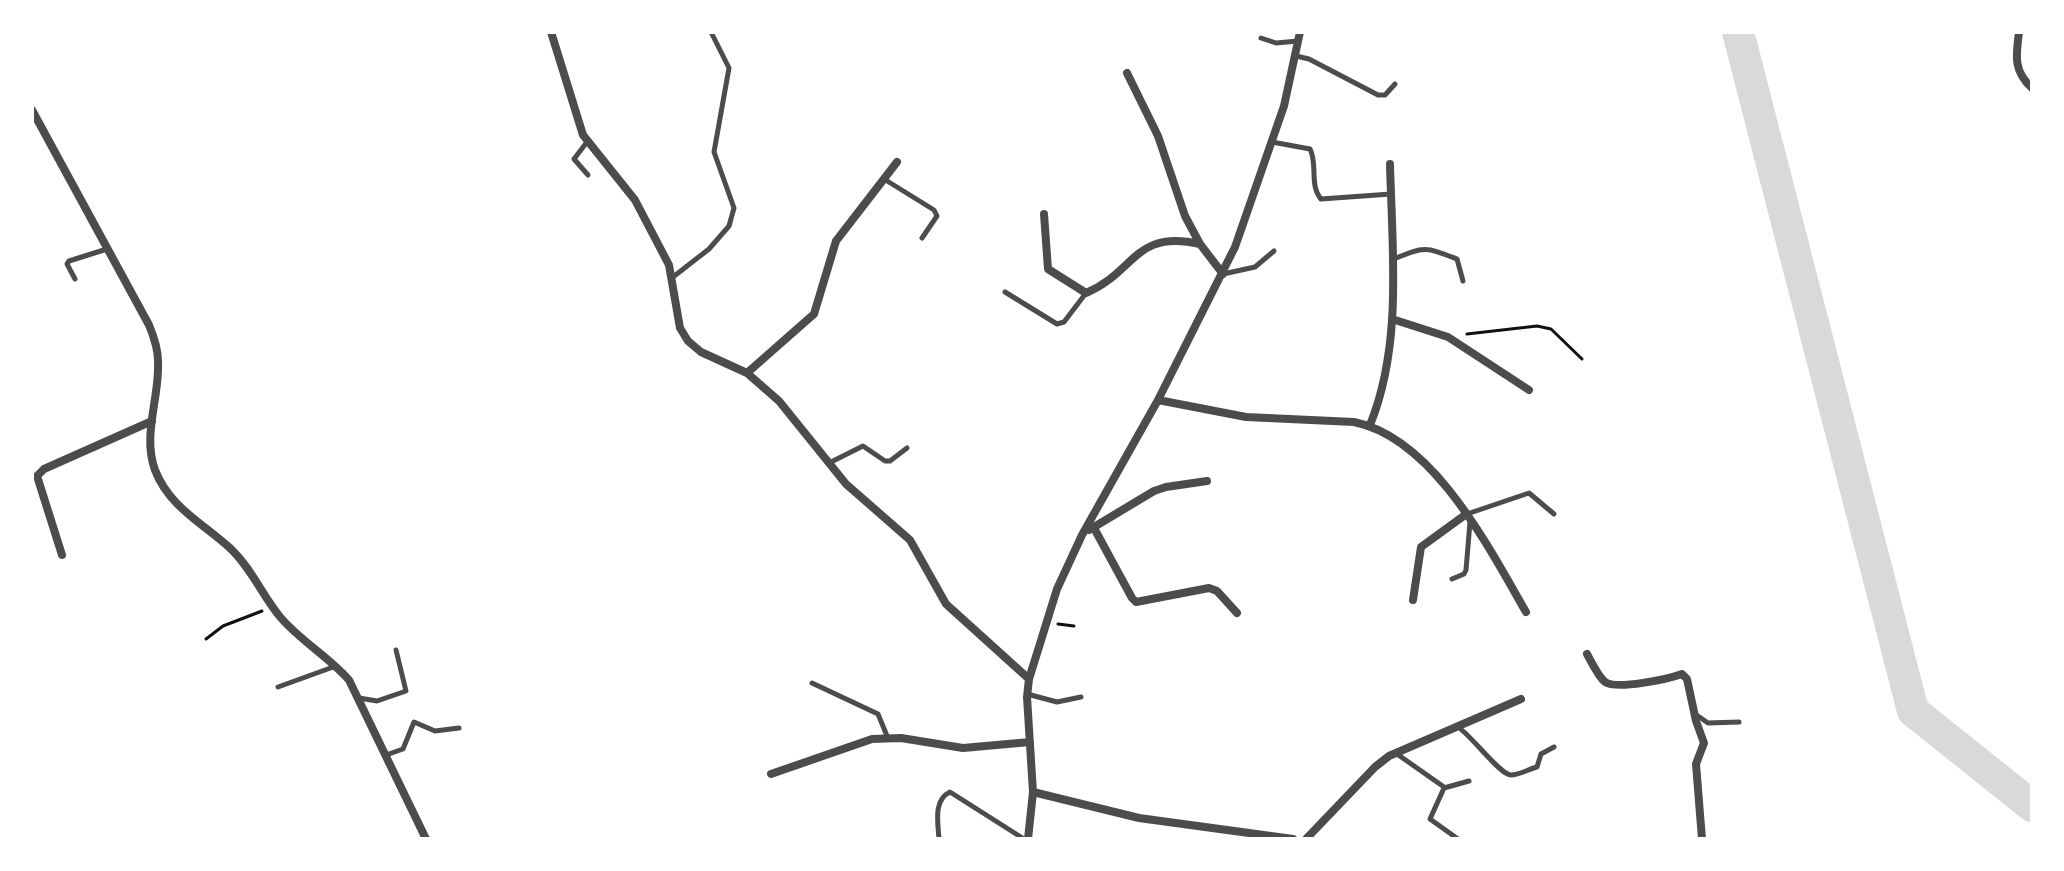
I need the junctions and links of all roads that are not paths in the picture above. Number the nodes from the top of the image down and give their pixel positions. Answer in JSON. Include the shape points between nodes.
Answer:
{"nodes":[{"id":1,"x":551,"y":32,"type":"edge"},
{"id":2,"x":711,"y":32,"type":"edge"},
{"id":3,"x":2019,"y":32,"type":"edge"},
{"id":4,"x":1299,"y":37,"type":"edge"},
{"id":5,"x":1261,"y":38,"type":"dead end"},
{"id":6,"x":1296,"y":56,"type":"junction"},
{"id":7,"x":1127,"y":73,"type":"dead end"},
{"id":8,"x":1395,"y":84,"type":"dead end"},
{"id":9,"x":2032,"y":88,"type":"edge"},
{"id":10,"x":32,"y":110,"type":"edge"},
{"id":11,"x":587,"y":142,"type":"junction"},
{"id":12,"x":1272,"y":142,"type":"junction"},
{"id":13,"x":897,"y":162,"type":"dead end"},
{"id":14,"x":1390,"y":164,"type":"dead end"},
{"id":15,"x":588,"y":175,"type":"dead end"},
{"id":16,"x":884,"y":179,"type":"junction"},
{"id":17,"x":1391,"y":194,"type":"junction"},
{"id":18,"x":1044,"y":214,"type":"dead end"},
{"id":19,"x":922,"y":238,"type":"dead end"},
{"id":20,"x":1200,"y":244,"type":"junction"},
{"id":21,"x":108,"y":248,"type":"junction"},
{"id":22,"x":1274,"y":251,"type":"dead end"},
{"id":23,"x":1391,"y":260,"type":"junction"},
{"id":24,"x":1223,"y":274,"type":"junction"},
{"id":25,"x":673,"y":277,"type":"junction"},
{"id":26,"x":75,"y":279,"type":"dead end"},
{"id":27,"x":1463,"y":281,"type":"dead end"},
{"id":28,"x":1005,"y":292,"type":"dead end"},
{"id":29,"x":1086,"y":293,"type":"junction"},
{"id":30,"x":1392,"y":319,"type":"junction"},
{"id":31,"x":747,"y":373,"type":"junction"},
{"id":32,"x":1529,"y":390,"type":"dead end"},
{"id":33,"x":1158,"y":400,"type":"junction"},
{"id":34,"x":152,"y":421,"type":"junction"},
{"id":35,"x":1370,"y":425,"type":"junction"},
{"id":36,"x":907,"y":448,"type":"dead end"},
{"id":37,"x":829,"y":463,"type":"junction"},
{"id":38,"x":1207,"y":481,"type":"dead end"},
{"id":39,"x":1554,"y":514,"type":"dead end"},
{"id":40,"x":1468,"y":518,"type":"junction"},
{"id":41,"x":1094,"y":528,"type":"junction"},
{"id":42,"x":1082,"y":535,"type":"junction"},
{"id":43,"x":62,"y":555,"type":"dead end"},
{"id":44,"x":1452,"y":579,"type":"dead end"},
{"id":45,"x":1413,"y":600,"type":"dead end"},
{"id":46,"x":1526,"y":612,"type":"dead end"},
{"id":47,"x":1237,"y":613,"type":"dead end"},
{"id":48,"x":396,"y":650,"type":"dead end"},
{"id":49,"x":1587,"y":654,"type":"dead end"},
{"id":50,"x":337,"y":665,"type":"junction"},
{"id":51,"x":1029,"y":679,"type":"junction"},
{"id":52,"x":812,"y":683,"type":"dead end"},
{"id":53,"x":278,"y":687,"type":"dead end"},
{"id":54,"x":1027,"y":694,"type":"junction"},
{"id":55,"x":1081,"y":697,"type":"dead end"},
{"id":56,"x":359,"y":698,"type":"junction"},
{"id":57,"x":1521,"y":699,"type":"dead end"},
{"id":58,"x":1695,"y":714,"type":"junction"},
{"id":59,"x":1739,"y":722,"type":"dead end"},
{"id":60,"x":1457,"y":726,"type":"junction"},
{"id":61,"x":459,"y":728,"type":"dead end"},
{"id":62,"x":887,"y":736,"type":"junction"},
{"id":63,"x":1030,"y":742,"type":"junction"},
{"id":64,"x":1554,"y":747,"type":"dead end"},
{"id":65,"x":1396,"y":753,"type":"junction"},
{"id":66,"x":386,"y":755,"type":"junction"},
{"id":67,"x":771,"y":774,"type":"dead end"},
{"id":68,"x":1469,"y":781,"type":"dead end"},
{"id":69,"x":1444,"y":788,"type":"junction"},
{"id":70,"x":1033,"y":792,"type":"junction"},
{"id":71,"x":426,"y":839,"type":"edge"},
{"id":72,"x":939,"y":839,"type":"edge"},
{"id":73,"x":1026,"y":839,"type":"edge"},
{"id":74,"x":1293,"y":839,"type":"edge"},
{"id":75,"x":1306,"y":839,"type":"edge"},
{"id":76,"x":1458,"y":839,"type":"edge"},
{"id":77,"x":1702,"y":839,"type":"edge"}],
"edges":[{"from":1,"to":11,"type":"street"},
{"from":2,"to":25,"type":"lane","via":[[729,68],[714,152],[734,208],[729,226],[709,249]]},
{"from":3,"to":9,"type":"street","via":[[2015,62]]},
{"from":4,"to":5,"type":"lane","via":[[1276,43]]},
{"from":4,"to":6,"type":"street"},
{"from":6,"to":8,"type":"lane","via":[[1378,95]]},
{"from":6,"to":12,"type":"street"},
{"from":7,"to":20,"type":"street"},
{"from":10,"to":21,"type":"street"},
{"from":11,"to":15,"type":"lane","via":[[574,159]]},
{"from":11,"to":25,"type":"street","via":[[635,200]]},
{"from":12,"to":17,"type":"lane","via":[[1310,149],[1321,199]]},
{"from":12,"to":24,"type":"street"},
{"from":13,"to":16,"type":"street"},
{"from":14,"to":17,"type":"street"},
{"from":16,"to":19,"type":"lane","via":[[934,210],[937,216]]},
{"from":16,"to":31,"type":"street","via":[[836,241],[814,314]]},
{"from":17,"to":23,"type":"street"},
{"from":18,"to":29,"type":"street","via":[[1048,269]]},
{"from":20,"to":24,"type":"street"},
{"from":20,"to":29,"type":"street","via":[[1179,240],[1148,246],[1105,285]]},
{"from":21,"to":26,"type":"lane","via":[[69,261]]},
{"from":21,"to":34,"type":"street","via":[[156,344]]},
{"from":22,"to":24,"type":"lane","via":[[1255,267]]},
{"from":23,"to":27,"type":"lane","via":[[1430,248],[1457,259]]},
{"from":23,"to":30,"type":"street"},
{"from":24,"to":33,"type":"street"},
{"from":25,"to":31,"type":"street","via":[[680,328],[688,341]]},
{"from":28,"to":29,"type":"lane","via":[[1057,324]]},
{"from":30,"to":32,"type":"street","via":[[1448,337]]},
{"from":30,"to":35,"type":"street"},
{"from":31,"to":37,"type":"street","via":[[779,401]]},
{"from":33,"to":35,"type":"street","via":[[1246,417]]},
{"from":33,"to":42,"type":"street"},
{"from":34,"to":43,"type":"street","via":[[37,476]]},
{"from":34,"to":50,"type":"street","via":[[150,449],[164,489],[232,550],[287,625]]},
{"from":35,"to":40,"type":"street","via":[[1418,454]]},
{"from":36,"to":37,"type":"lane","via":[[885,461],[863,446]]},
{"from":37,"to":51,"type":"street","via":[[910,540],[946,604]]},
{"from":38,"to":41,"type":"street","via":[[1154,491]]},
{"from":39,"to":40,"type":"lane","via":[[1529,493]]},
{"from":40,"to":44,"type":"lane","via":[[1466,570]]},
{"from":40,"to":45,"type":"street","via":[[1421,547]]},
{"from":40,"to":46,"type":"street"},
{"from":41,"to":42,"type":"street"},
{"from":41,"to":47,"type":"street","via":[[1136,602],[1209,588]]},
{"from":42,"to":51,"type":"street","via":[[1057,589]]},
{"from":48,"to":56,"type":"lane","via":[[406,691],[377,701]]},
{"from":49,"to":58,"type":"street","via":[[1604,681],[1614,686],[1682,674]]},
{"from":50,"to":53,"type":"lane"},
{"from":50,"to":56,"type":"street"},
{"from":51,"to":54,"type":"street"},
{"from":52,"to":62,"type":"lane","via":[[878,714]]},
{"from":54,"to":55,"type":"lane","via":[[1057,702]]},
{"from":54,"to":63,"type":"street"},
{"from":56,"to":66,"type":"street"},
{"from":57,"to":60,"type":"street"},
{"from":58,"to":59,"type":"lane","via":[[1708,723]]},
{"from":58,"to":77,"type":"street","via":[[1704,743],[1696,764]]},
{"from":60,"to":64,"type":"lane","via":[[1501,772],[1512,775],[1537,767],[1541,754]]},
{"from":60,"to":65,"type":"street"},
{"from":61,"to":66,"type":"lane","via":[[435,731],[414,722],[403,749]]},
{"from":62,"to":63,"type":"street","via":[[963,748]]},
{"from":62,"to":67,"type":"street"},
{"from":63,"to":70,"type":"street"},
{"from":65,"to":69,"type":"lane"},
{"from":65,"to":75,"type":"street","via":[[1375,767]]},
{"from":66,"to":71,"type":"street"},
{"from":68,"to":69,"type":"lane"},
{"from":69,"to":76,"type":"lane","via":[[1430,819]]},
{"from":70,"to":73,"type":"street"},
{"from":70,"to":74,"type":"street","via":[[1139,818]]},
{"from":72,"to":73,"type":"lane","via":[[938,806],[950,792]]}]}
